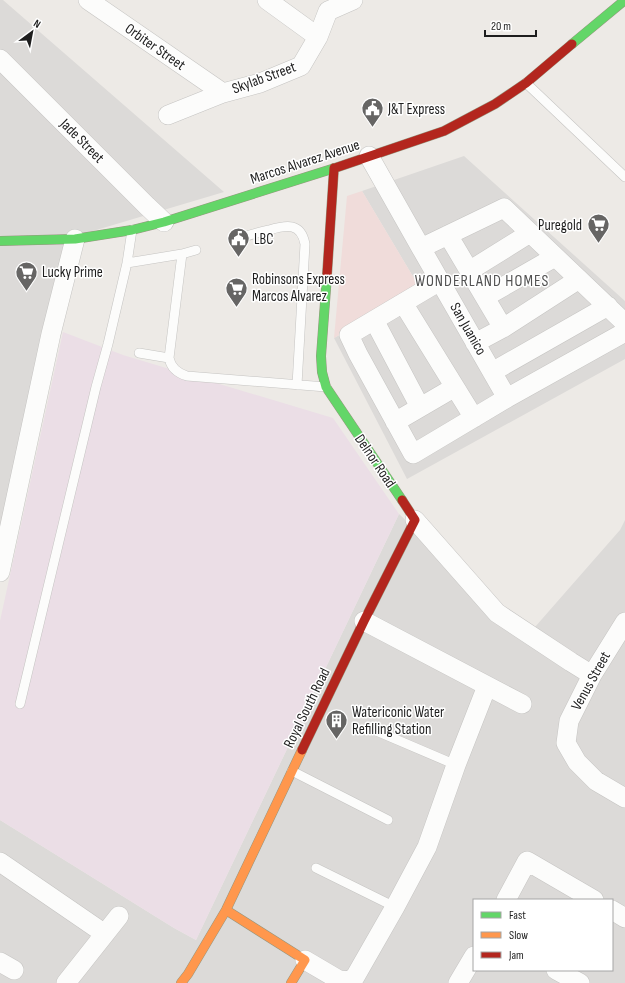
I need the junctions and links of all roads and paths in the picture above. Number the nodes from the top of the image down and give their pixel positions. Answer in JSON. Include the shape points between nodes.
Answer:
{"nodes":[{"id":1,"x":88,"y":0,"type":"edge"},
{"id":2,"x":267,"y":0,"type":"edge"},
{"id":3,"x":353,"y":0,"type":"edge"},
{"id":4,"x":625,"y":0,"type":"edge"},
{"id":5,"x":318,"y":37,"type":"junction"},
{"id":6,"x":0,"y":59,"type":"edge"},
{"id":7,"x":526,"y":83,"type":"junction"},
{"id":8,"x":223,"y":93,"type":"junction"},
{"id":9,"x":168,"y":115,"type":"dead end"},
{"id":10,"x":369,"y":156,"type":"junction"},
{"id":11,"x":334,"y":168,"type":"junction"},
{"id":12,"x":625,"y":177,"type":"edge"},
{"id":13,"x":164,"y":222,"type":"junction"},
{"id":14,"x":132,"y":230,"type":"junction"},
{"id":15,"x":530,"y":233,"type":"junction"},
{"id":16,"x":448,"y":235,"type":"junction"},
{"id":17,"x":244,"y":237,"type":"dead end"},
{"id":18,"x":75,"y":239,"type":"junction"},
{"id":19,"x":0,"y":241,"type":"edge"},
{"id":20,"x":421,"y":248,"type":"junction"},
{"id":21,"x":196,"y":250,"type":"dead end"},
{"id":22,"x":182,"y":254,"type":"junction"},
{"id":23,"x":555,"y":257,"type":"junction"},
{"id":24,"x":127,"y":263,"type":"junction"},
{"id":25,"x":469,"y":271,"type":"junction"},
{"id":26,"x":579,"y":279,"type":"junction"},
{"id":27,"x":440,"y":281,"type":"junction"},
{"id":28,"x":485,"y":297,"type":"junction"},
{"id":29,"x":403,"y":303,"type":"junction"},
{"id":30,"x":608,"y":306,"type":"junction"},
{"id":31,"x":374,"y":320,"type":"junction"},
{"id":32,"x":625,"y":323,"type":"edge"},
{"id":33,"x":503,"y":328,"type":"junction"},
{"id":34,"x":625,"y":332,"type":"edge"},
{"id":35,"x":475,"y":343,"type":"junction"},
{"id":36,"x":139,"y":353,"type":"dead end"},
{"id":37,"x":169,"y":358,"type":"junction"},
{"id":38,"x":492,"y":372,"type":"junction"},
{"id":39,"x":297,"y":385,"type":"junction"},
{"id":40,"x":326,"y":387,"type":"junction"},
{"id":41,"x":455,"y":387,"type":"junction"},
{"id":42,"x":507,"y":398,"type":"junction"},
{"id":43,"x":420,"y":407,"type":"junction"},
{"id":44,"x":474,"y":418,"type":"junction"},
{"id":45,"x":395,"y":422,"type":"junction"},
{"id":46,"x":415,"y":520,"type":"junction"},
{"id":47,"x":0,"y":572,"type":"edge"},
{"id":48,"x":364,"y":621,"type":"junction"},
{"id":49,"x":625,"y":622,"type":"edge"},
{"id":50,"x":592,"y":675,"type":"junction"},
{"id":51,"x":488,"y":686,"type":"junction"},
{"id":52,"x":20,"y":704,"type":"dead end"},
{"id":53,"x":522,"y":704,"type":"dead end"},
{"id":54,"x":374,"y":730,"type":"dead end"},
{"id":55,"x":456,"y":765,"type":"junction"},
{"id":56,"x":292,"y":771,"type":"junction"},
{"id":57,"x":625,"y":798,"type":"edge"},
{"id":58,"x":388,"y":820,"type":"dead end"},
{"id":59,"x":0,"y":862,"type":"edge"},
{"id":60,"x":316,"y":868,"type":"dead end"},
{"id":61,"x":507,"y":899,"type":"edge"},
{"id":62,"x":592,"y":899,"type":"edge"},
{"id":63,"x":395,"y":907,"type":"junction"},
{"id":64,"x":226,"y":910,"type":"junction"},
{"id":65,"x":613,"y":911,"type":"edge"},
{"id":66,"x":119,"y":916,"type":"dead end"},
{"id":67,"x":625,"y":918,"type":"edge"},
{"id":68,"x":105,"y":934,"type":"junction"},
{"id":69,"x":473,"y":958,"type":"edge"},
{"id":70,"x":305,"y":960,"type":"junction"},
{"id":71,"x":558,"y":971,"type":"edge"},
{"id":72,"x":66,"y":983,"type":"edge"},
{"id":73,"x":181,"y":983,"type":"edge"},
{"id":74,"x":291,"y":983,"type":"edge"},
{"id":75,"x":458,"y":983,"type":"edge"},
{"id":76,"x":580,"y":983,"type":"edge"}],
"edges":[{"from":1,"to":8,"type":"street","name":"Orbiter Street"},
{"from":2,"to":5,"type":"street"},
{"from":3,"to":5,"type":"street","name":"Skylab Street","via":[[328,11]]},
{"from":4,"to":7,"type":"street","name":"Marcos Alvarez Avenue"},
{"from":5,"to":8,"type":"street","name":"Skylab Street","via":[[301,66],[260,83]]},
{"from":6,"to":13,"type":"street","name":"Jade Street"},
{"from":7,"to":10,"type":"street","name":"Marcos Alvarez Avenue","via":[[495,104],[444,131]]},
{"from":7,"to":12,"type":"lane"},
{"from":8,"to":9,"type":"street","name":"Skylab Street"},
{"from":10,"to":11,"type":"street","name":"Marcos Alvarez Avenue"},
{"from":10,"to":20,"type":"street","name":"San Juanico"},
{"from":11,"to":13,"type":"street","name":"Marcos Alvarez Avenue"},
{"from":11,"to":40,"type":"street","name":"Delnor Road","via":[[321,367]]},
{"from":13,"to":14,"type":"street","name":"Marcos Alvarez Avenue"},
{"from":14,"to":18,"type":"street","name":"Marcos Alvarez Avenue"},
{"from":14,"to":24,"type":"lane"},
{"from":15,"to":16,"type":"street","via":[[504,208]]},
{"from":15,"to":23,"type":"street"},
{"from":15,"to":25,"type":"street"},
{"from":16,"to":20,"type":"street"},
{"from":16,"to":25,"type":"street"},
{"from":17,"to":39,"type":"lane","via":[[282,226],[298,229],[304,236]]},
{"from":18,"to":19,"type":"street","name":"Marcos Alvarez Avenue"},
{"from":18,"to":47,"type":"street","via":[[51,334]]},
{"from":20,"to":27,"type":"street","name":"San Juanico"},
{"from":21,"to":22,"type":"lane"},
{"from":22,"to":24,"type":"lane"},
{"from":22,"to":37,"type":"lane"},
{"from":23,"to":26,"type":"street"},
{"from":23,"to":28,"type":"street"},
{"from":24,"to":52,"type":"lane"},
{"from":25,"to":28,"type":"street"},
{"from":26,"to":30,"type":"street"},
{"from":26,"to":33,"type":"street"},
{"from":27,"to":29,"type":"street"},
{"from":27,"to":35,"type":"street","name":"San Juanico"},
{"from":28,"to":33,"type":"street"},
{"from":29,"to":31,"type":"street"},
{"from":29,"to":41,"type":"street"},
{"from":30,"to":32,"type":"street"},
{"from":30,"to":38,"type":"street"},
{"from":31,"to":43,"type":"street"},
{"from":31,"to":45,"type":"street","via":[[349,335]]},
{"from":33,"to":35,"type":"street"},
{"from":34,"to":42,"type":"street"},
{"from":35,"to":38,"type":"street","name":"San Juanico"},
{"from":36,"to":37,"type":"lane"},
{"from":37,"to":39,"type":"lane","via":[[176,371],[187,376]]},
{"from":38,"to":42,"type":"street","name":"San Juanico"},
{"from":39,"to":40,"type":"lane"},
{"from":40,"to":46,"type":"street","name":"Delnor Road"},
{"from":41,"to":43,"type":"street"},
{"from":41,"to":44,"type":"street"},
{"from":42,"to":44,"type":"street"},
{"from":43,"to":45,"type":"street"},
{"from":44,"to":45,"type":"street","via":[[413,454]]},
{"from":46,"to":48,"type":"street","name":"Royal South Road"},
{"from":46,"to":50,"type":"street","name":"Delnor Road","via":[[497,613]]},
{"from":48,"to":51,"type":"street"},
{"from":48,"to":56,"type":"street","name":"Royal South Road"},
{"from":49,"to":50,"type":"street","name":"Venus Street"},
{"from":50,"to":57,"type":"street","name":"Venus Street","via":[[569,721],[566,743],[577,762],[596,781]]},
{"from":51,"to":53,"type":"street"},
{"from":51,"to":55,"type":"street"},
{"from":54,"to":55,"type":"lane"},
{"from":55,"to":63,"type":"street","via":[[427,847]]},
{"from":56,"to":58,"type":"lane"},
{"from":56,"to":64,"type":"street","name":"Royal South Road"},
{"from":59,"to":68,"type":"street"},
{"from":60,"to":63,"type":"lane"},
{"from":61,"to":62,"type":"street","via":[[527,861]]},
{"from":63,"to":70,"type":"street","via":[[355,977],[348,981],[338,980]]},
{"from":64,"to":70,"type":"street"},
{"from":64,"to":73,"type":"street","name":"Royal South Road"},
{"from":65,"to":67,"type":"street"},
{"from":66,"to":68,"type":"street"},
{"from":68,"to":72,"type":"street"},
{"from":69,"to":75,"type":"street"},
{"from":70,"to":74,"type":"street"},
{"from":71,"to":76,"type":"street"}]}
